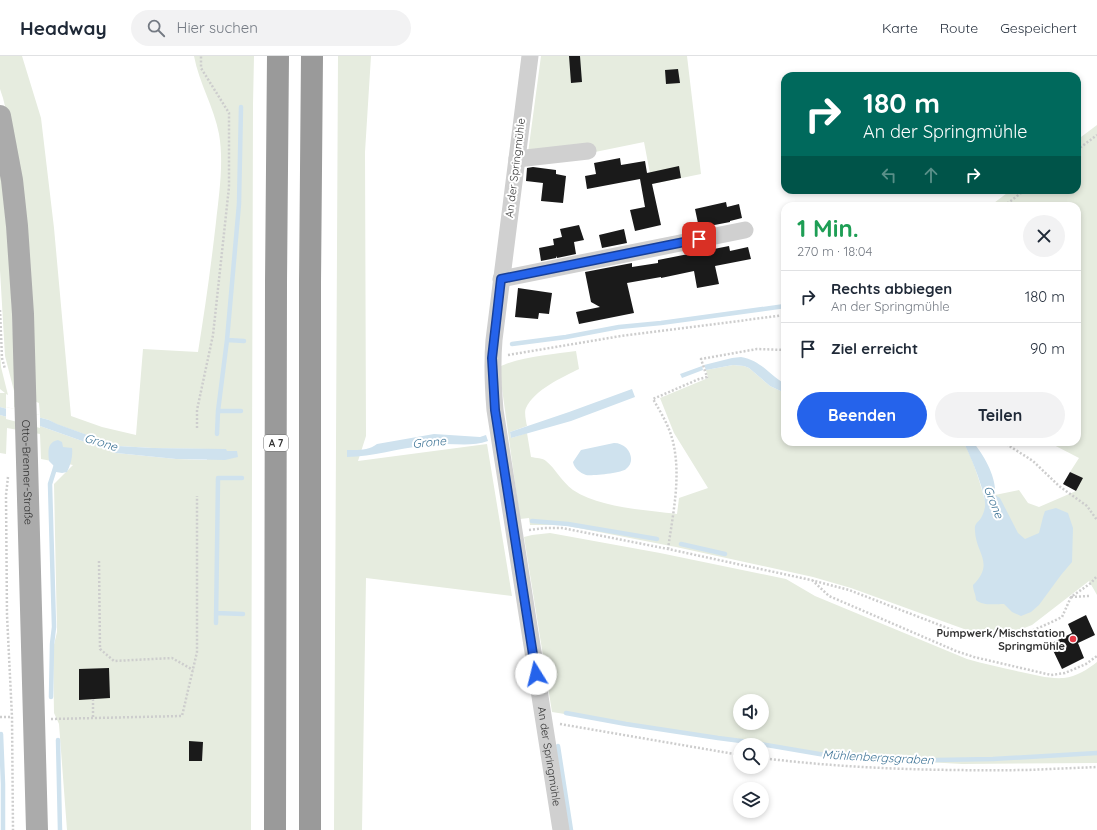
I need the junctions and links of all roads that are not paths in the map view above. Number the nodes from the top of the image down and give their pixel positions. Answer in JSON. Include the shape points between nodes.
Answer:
{"nodes":[{"id":1,"x":278,"y":56,"type":"edge"},
{"id":2,"x":312,"y":56,"type":"edge"},
{"id":3,"x":530,"y":56,"type":"edge"},
{"id":4,"x":0,"y":116,"type":"edge"},
{"id":5,"x":588,"y":151,"type":"dead end"},
{"id":6,"x":517,"y":159,"type":"junction"},
{"id":7,"x":744,"y":230,"type":"dead end"},
{"id":8,"x":501,"y":279,"type":"junction"},
{"id":9,"x":37,"y":830,"type":"edge"},
{"id":10,"x":275,"y":830,"type":"edge"},
{"id":11,"x":310,"y":830,"type":"edge"},
{"id":12,"x":561,"y":830,"type":"edge"}],
"edges":[{"from":1,"to":10,"type":"highway","number":"A 7"},
{"from":2,"to":11,"type":"highway"},
{"from":3,"to":6,"type":"street","name":"An der Springmühle"},
{"from":4,"to":9,"type":"main road","name":"Otto-Brenner-Straße","via":[[18,226],[23,314]]},
{"from":5,"to":6,"type":"street"},
{"from":6,"to":8,"type":"street","name":"An der Springmühle"},
{"from":7,"to":8,"type":"street"},
{"from":8,"to":12,"type":"street","name":"An der Springmühle","via":[[492,358],[495,410]]}]}
